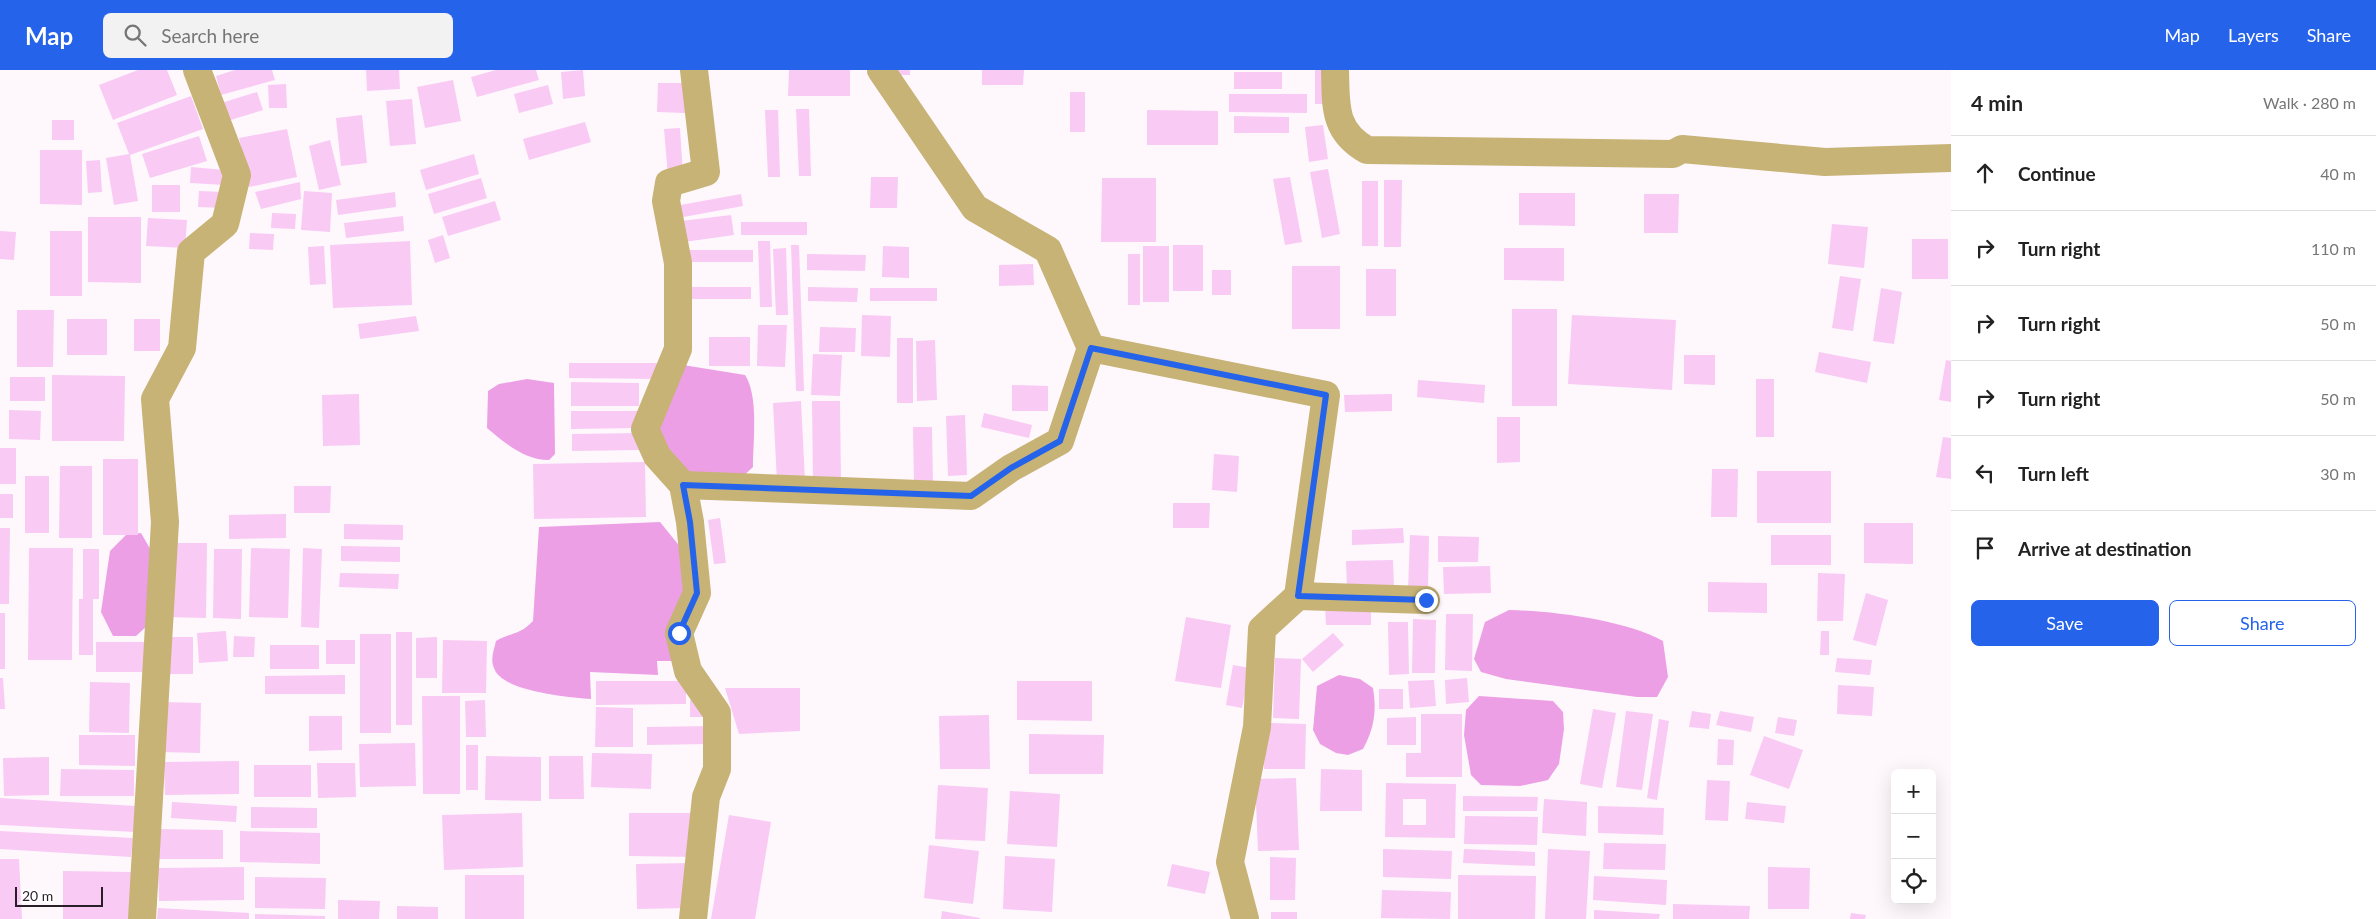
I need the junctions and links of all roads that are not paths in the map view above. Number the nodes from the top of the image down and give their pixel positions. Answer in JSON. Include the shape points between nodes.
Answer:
{"nodes":[{"id":1,"x":197,"y":70,"type":"edge"},
{"id":2,"x":694,"y":70,"type":"edge"},
{"id":3,"x":881,"y":70,"type":"edge"},
{"id":4,"x":1335,"y":70,"type":"edge"},
{"id":5,"x":1951,"y":158,"type":"edge"},
{"id":6,"x":1091,"y":348,"type":"junction"},
{"id":7,"x":683,"y":485,"type":"junction"},
{"id":8,"x":1298,"y":596,"type":"junction"},
{"id":9,"x":1426,"y":600,"type":"dead end"},
{"id":10,"x":142,"y":919,"type":"edge"},
{"id":11,"x":693,"y":919,"type":"edge"},
{"id":12,"x":1245,"y":919,"type":"edge"}],
"edges":[{"from":1,"to":10,"type":"street","via":[[237,175],[225,224],[191,252],[182,348],[155,399],[165,522]]},
{"from":2,"to":7,"type":"street","via":[[706,172],[669,183],[666,201],[678,263],[678,349],[645,429],[657,456]]},
{"from":3,"to":6,"type":"street","via":[[975,208],[1048,250]]},
{"from":4,"to":5,"type":"street","via":[[1340,124],[1352,142],[1367,150],[1673,154],[1682,149],[1825,162]]},
{"from":6,"to":7,"type":"street","via":[[1060,441],[1011,468],[971,496]]},
{"from":6,"to":8,"type":"street","via":[[1326,395]]},
{"from":7,"to":11,"type":"street","via":[[697,593],[679,633],[688,671],[717,712],[717,768],[706,798]]},
{"from":8,"to":9,"type":"street"},
{"from":8,"to":12,"type":"street","via":[[1262,629],[1257,727],[1230,862]]}]}
